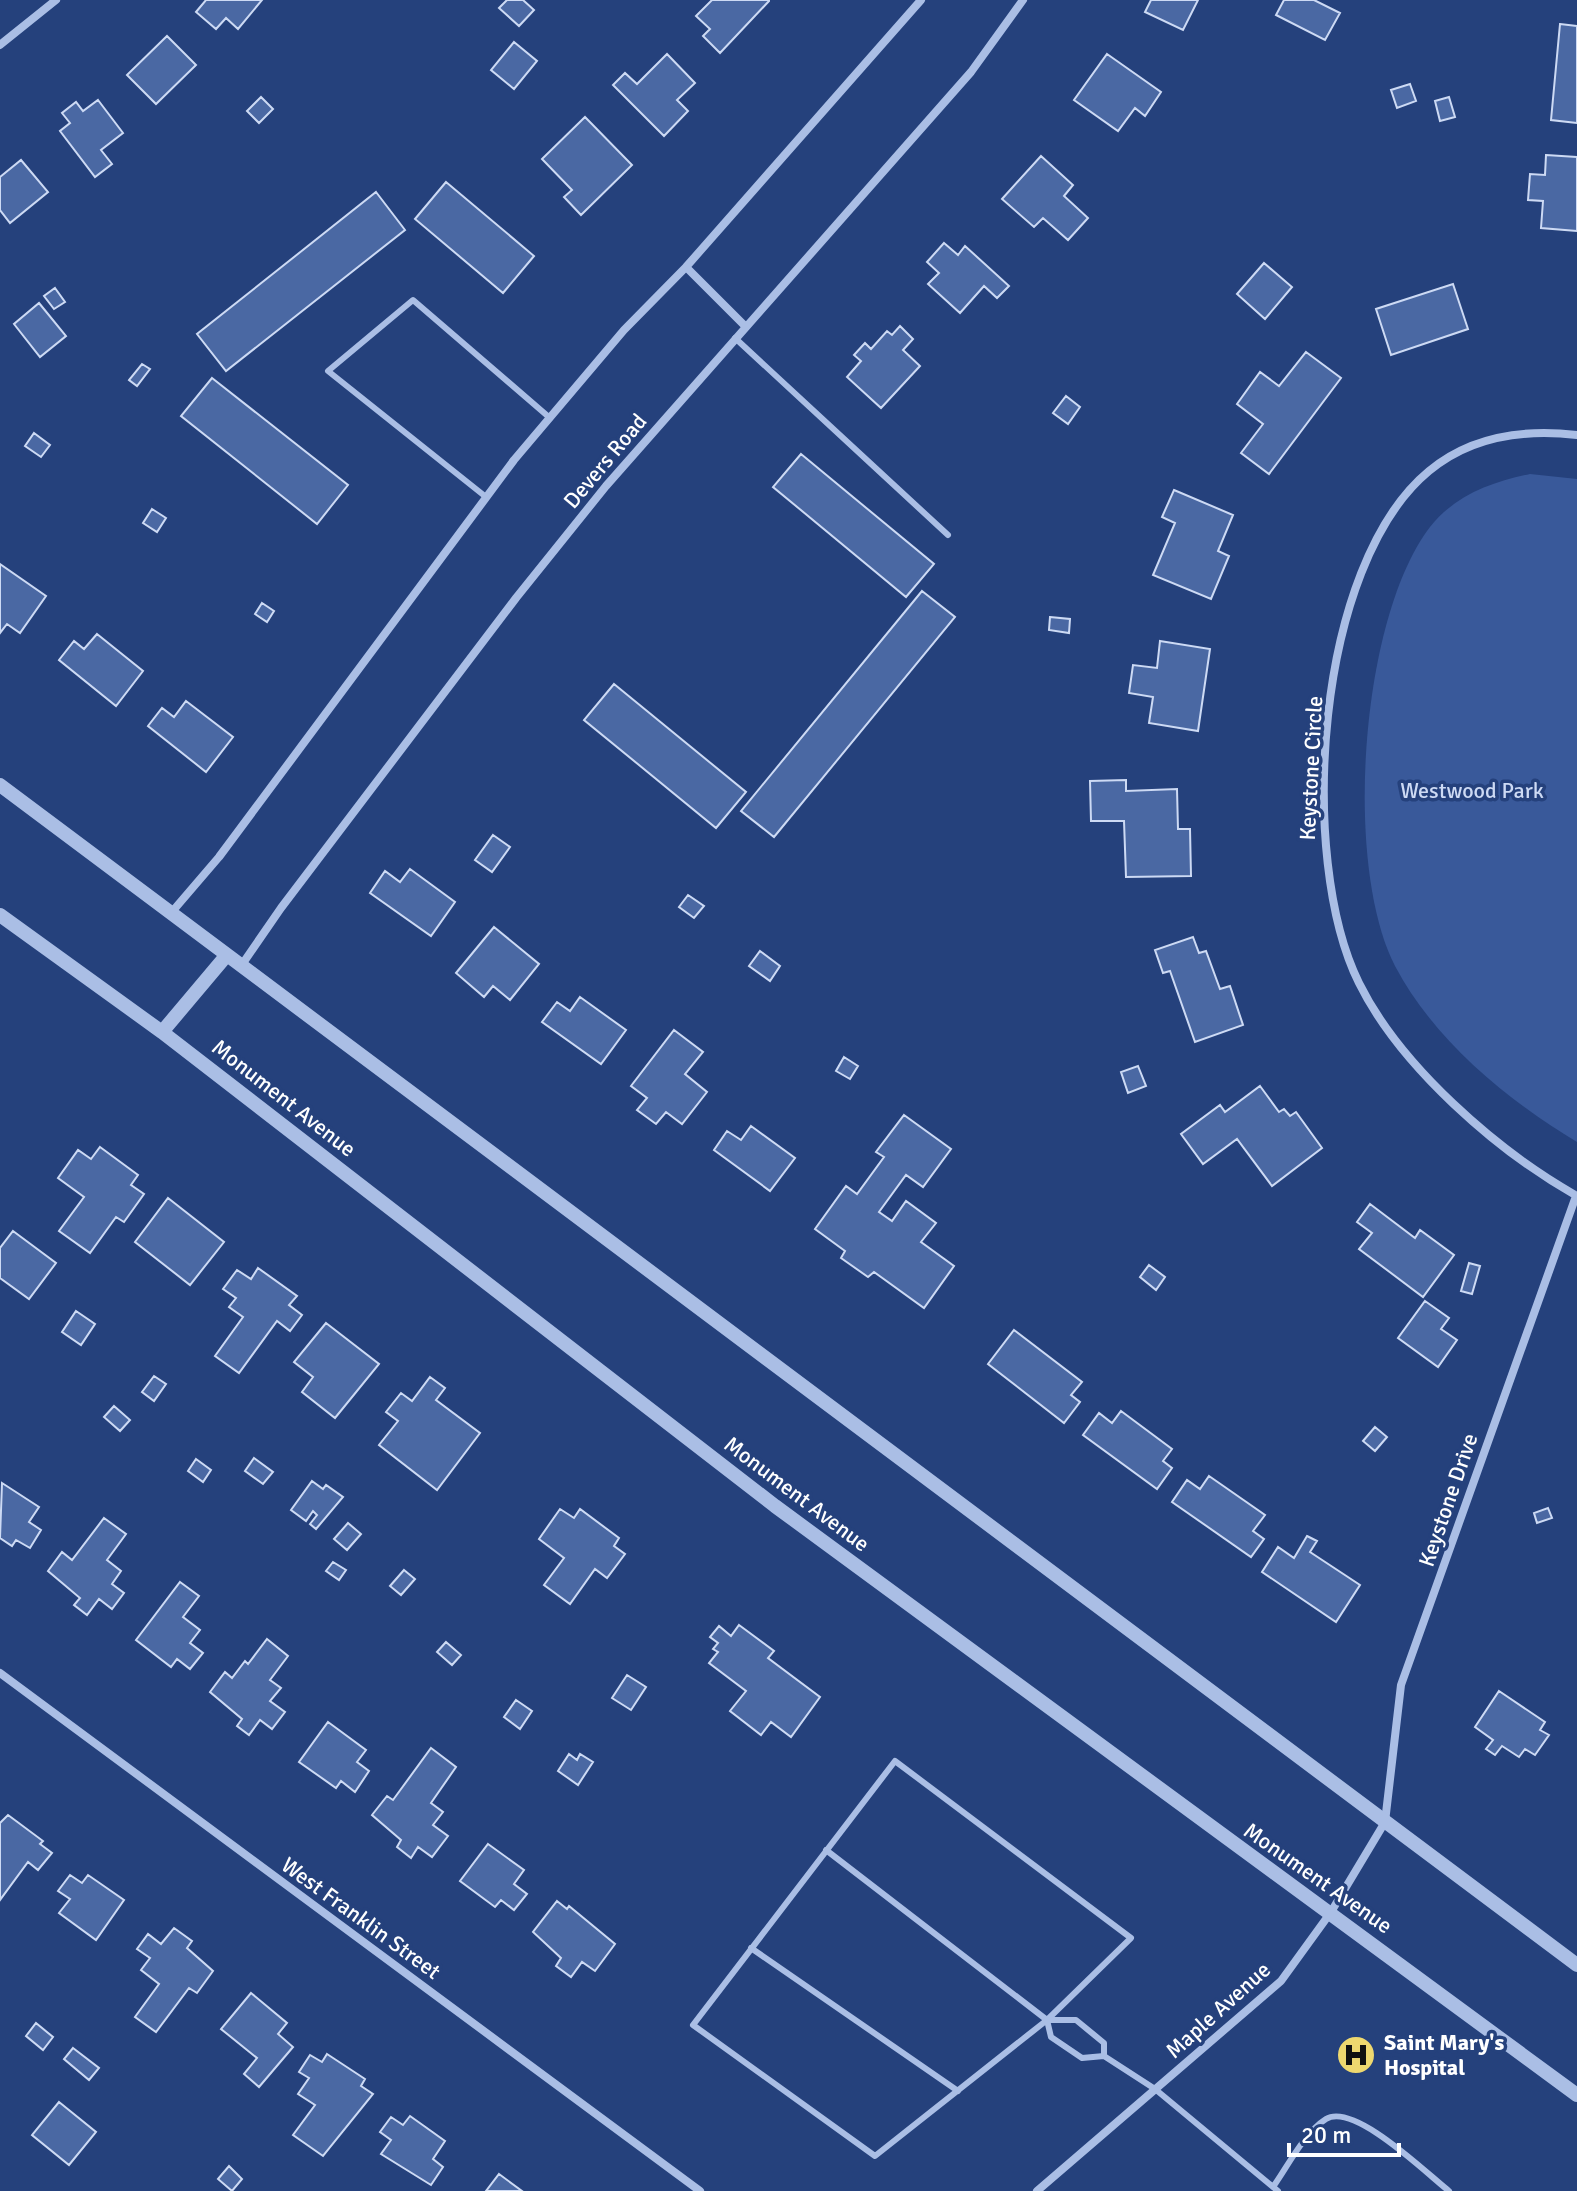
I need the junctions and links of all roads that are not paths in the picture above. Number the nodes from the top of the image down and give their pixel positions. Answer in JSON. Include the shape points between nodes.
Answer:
{"nodes":[{"id":1,"x":56,"y":0,"type":"edge"},
{"id":2,"x":921,"y":0,"type":"edge"},
{"id":3,"x":1023,"y":0,"type":"edge"},
{"id":4,"x":0,"y":45,"type":"edge"},
{"id":5,"x":686,"y":267,"type":"junction"},
{"id":6,"x":745,"y":326,"type":"junction"},
{"id":7,"x":735,"y":338,"type":"junction"},
{"id":8,"x":550,"y":418,"type":"junction"},
{"id":9,"x":1577,"y":435,"type":"edge"},
{"id":10,"x":486,"y":497,"type":"junction"},
{"id":11,"x":948,"y":535,"type":"dead end"},
{"id":12,"x":0,"y":785,"type":"edge"},
{"id":13,"x":171,"y":913,"type":"junction"},
{"id":14,"x":0,"y":915,"type":"edge"},
{"id":15,"x":226,"y":956,"type":"junction"},
{"id":16,"x":241,"y":967,"type":"junction"},
{"id":17,"x":162,"y":1032,"type":"junction"},
{"id":18,"x":1576,"y":1196,"type":"edge"},
{"id":19,"x":0,"y":1673,"type":"edge"},
{"id":20,"x":1385,"y":1822,"type":"junction"},
{"id":21,"x":826,"y":1850,"type":"junction"},
{"id":22,"x":1331,"y":1912,"type":"junction"},
{"id":23,"x":751,"y":1948,"type":"junction"},
{"id":24,"x":1577,"y":1965,"type":"edge"},
{"id":25,"x":1047,"y":2020,"type":"junction"},
{"id":26,"x":1104,"y":2056,"type":"junction"},
{"id":27,"x":1155,"y":2089,"type":"junction"},
{"id":28,"x":958,"y":2091,"type":"junction"},
{"id":29,"x":1577,"y":2095,"type":"edge"},
{"id":30,"x":1276,"y":2189,"type":"edge"},
{"id":31,"x":700,"y":2191,"type":"edge"},
{"id":32,"x":1037,"y":2191,"type":"edge"},
{"id":33,"x":1449,"y":2191,"type":"edge"}],
"edges":[{"from":1,"to":4,"type":"street"},
{"from":2,"to":5,"type":"street"},
{"from":3,"to":6,"type":"street","name":"Devers Road","via":[[971,72]]},
{"from":5,"to":6,"type":"street"},
{"from":5,"to":8,"type":"street"},
{"from":6,"to":7,"type":"street","name":"Devers Road"},
{"from":7,"to":11,"type":"lane"},
{"from":7,"to":16,"type":"street","name":"Devers Road","via":[[516,598]]},
{"from":8,"to":10,"type":"street"},
{"from":8,"to":10,"type":"lane","via":[[413,300],[328,371]]},
{"from":9,"to":18,"type":"street","name":"Keystone Circle","via":[[1524,433],[1482,442],[1428,472],[1388,518],[1356,583],[1347,615],[1329,712],[1323,808],[1324,855],[1343,946],[1391,1033],[1474,1121]]},
{"from":10,"to":13,"type":"street","via":[[219,857]]},
{"from":12,"to":13,"type":"street"},
{"from":13,"to":15,"type":"street"},
{"from":14,"to":17,"type":"street","name":"Monument Avenue"},
{"from":15,"to":16,"type":"street"},
{"from":15,"to":17,"type":"street"},
{"from":16,"to":20,"type":"street"},
{"from":17,"to":22,"type":"street","name":"Monument Avenue","via":[[775,1506]]},
{"from":18,"to":20,"type":"street","name":"Keystone Drive","via":[[1401,1685]]},
{"from":19,"to":31,"type":"street","name":"West Franklin Street"},
{"from":20,"to":22,"type":"street","name":"Maple Avenue"},
{"from":20,"to":24,"type":"street"},
{"from":21,"to":23,"type":"lane"},
{"from":21,"to":25,"type":"lane"},
{"from":21,"to":25,"type":"lane","via":[[895,1761],[1131,1938]]},
{"from":22,"to":27,"type":"street","name":"Maple Avenue","via":[[1281,1981]]},
{"from":22,"to":29,"type":"street","name":"Monument Avenue"},
{"from":23,"to":28,"type":"lane"},
{"from":23,"to":28,"type":"lane","via":[[693,2025],[875,2156]]},
{"from":25,"to":26,"type":"lane","via":[[1051,2037],[1082,2058]]},
{"from":25,"to":26,"type":"lane","via":[[1076,2020],[1104,2043]]},
{"from":25,"to":28,"type":"lane"},
{"from":26,"to":27,"type":"lane"},
{"from":27,"to":30,"type":"lane"},
{"from":27,"to":32,"type":"street","name":"Maple Avenue"},
{"from":30,"to":33,"type":"lane","via":[[1311,2133],[1328,2117],[1348,2116]]}]}
